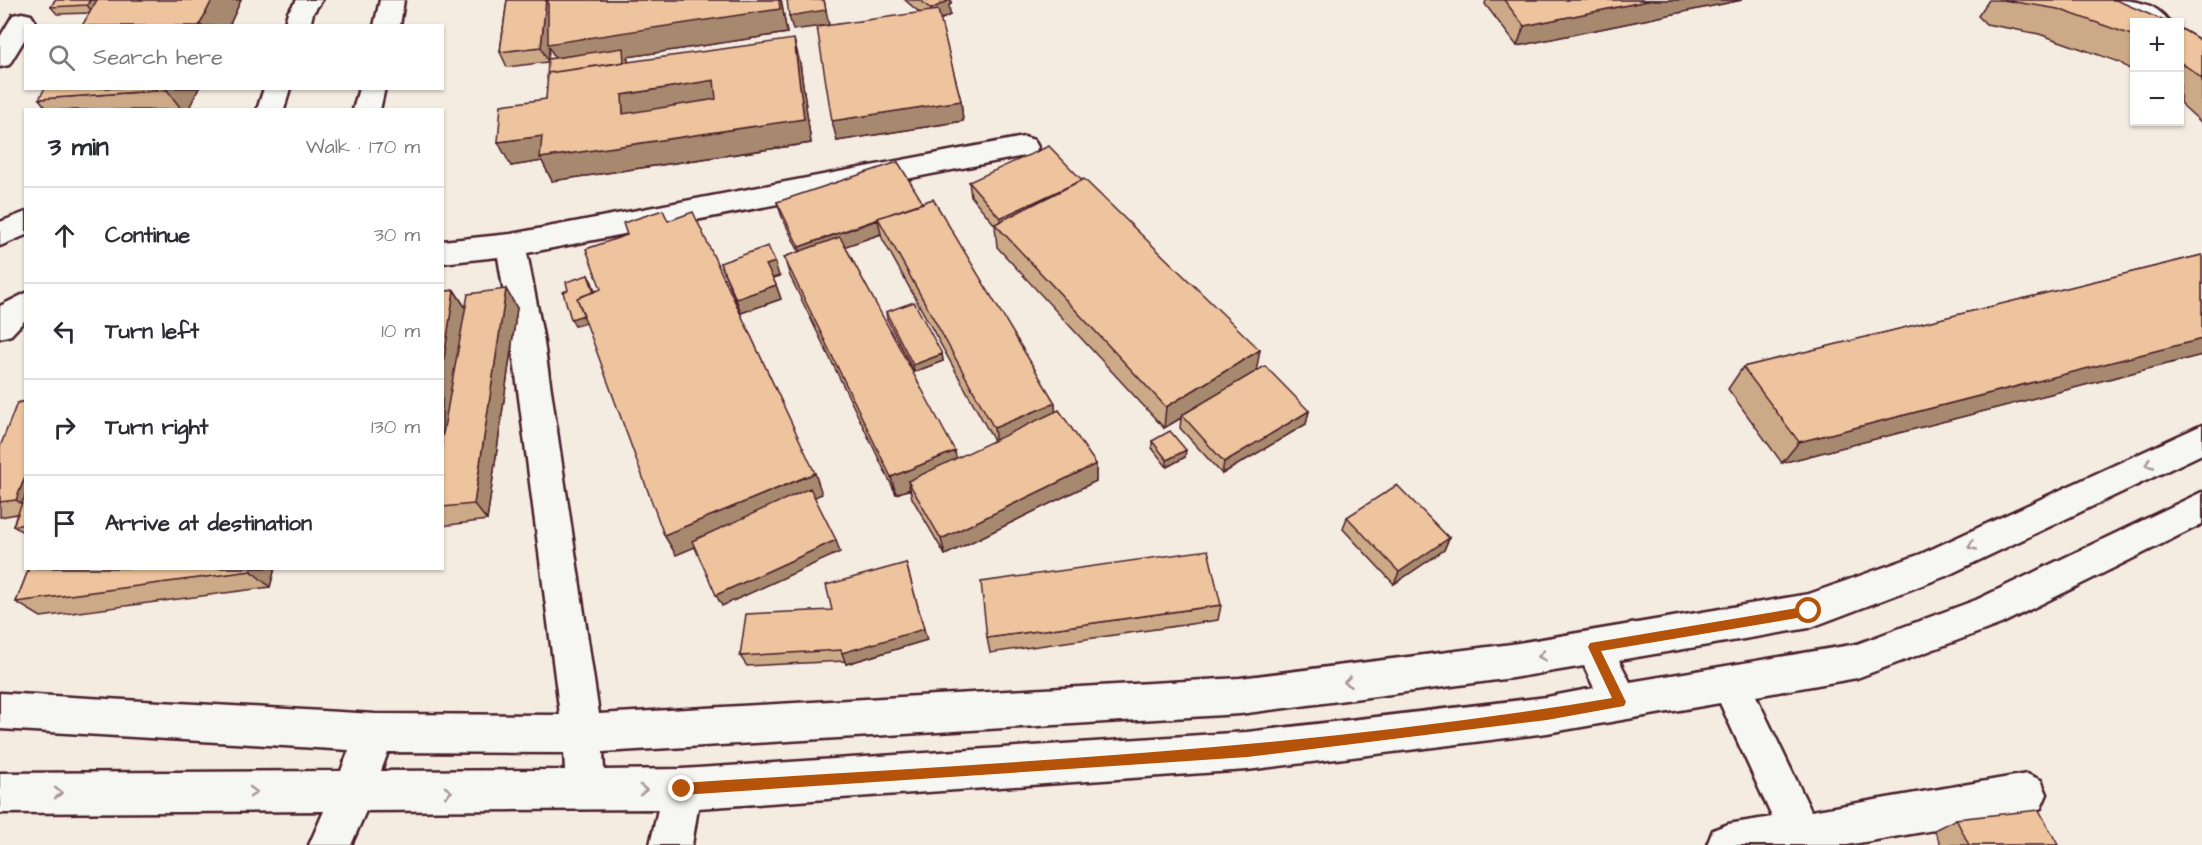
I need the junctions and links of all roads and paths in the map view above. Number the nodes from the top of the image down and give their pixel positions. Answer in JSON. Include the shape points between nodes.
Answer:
{"nodes":[{"id":1,"x":310,"y":0,"type":"edge"},
{"id":2,"x":392,"y":0,"type":"edge"},
{"id":3,"x":2121,"y":0,"type":"edge"},
{"id":4,"x":2150,"y":18,"type":"edge"},
{"id":5,"x":22,"y":21,"type":"dead end"},
{"id":6,"x":298,"y":24,"type":"edge"},
{"id":7,"x":387,"y":24,"type":"edge"},
{"id":8,"x":0,"y":59,"type":"edge"},
{"id":9,"x":276,"y":90,"type":"edge"},
{"id":10,"x":371,"y":90,"type":"edge"},
{"id":11,"x":271,"y":108,"type":"edge"},
{"id":12,"x":367,"y":108,"type":"edge"},
{"id":13,"x":1024,"y":147,"type":"dead end"},
{"id":14,"x":24,"y":207,"type":"edge"},
{"id":15,"x":0,"y":213,"type":"edge"},
{"id":16,"x":24,"y":223,"type":"edge"},
{"id":17,"x":0,"y":235,"type":"edge"},
{"id":18,"x":511,"y":245,"type":"junction"},
{"id":19,"x":444,"y":252,"type":"edge"},
{"id":20,"x":24,"y":306,"type":"edge"},
{"id":21,"x":0,"y":326,"type":"edge"},
{"id":22,"x":2202,"y":439,"type":"edge"},
{"id":23,"x":2202,"y":507,"type":"edge"},
{"id":24,"x":1594,"y":647,"type":"junction"},
{"id":25,"x":1730,"y":683,"type":"junction"},
{"id":26,"x":1620,"y":702,"type":"junction"},
{"id":27,"x":0,"y":711,"type":"edge"},
{"id":28,"x":375,"y":733,"type":"junction"},
{"id":29,"x":582,"y":734,"type":"junction"},
{"id":30,"x":682,"y":789,"type":"junction"},
{"id":31,"x":586,"y":790,"type":"junction"},
{"id":32,"x":354,"y":791,"type":"junction"},
{"id":33,"x":0,"y":793,"type":"edge"},
{"id":34,"x":2028,"y":794,"type":"dead end"},
{"id":35,"x":1804,"y":839,"type":"edge"},
{"id":36,"x":330,"y":845,"type":"edge"},
{"id":37,"x":671,"y":845,"type":"edge"},
{"id":38,"x":1728,"y":845,"type":"edge"}],
"edges":[{"from":1,"to":6,"type":"street"},
{"from":2,"to":7,"type":"street"},
{"from":3,"to":4,"type":"street"},
{"from":5,"to":8,"type":"street"},
{"from":9,"to":11,"type":"street"},
{"from":10,"to":12,"type":"street"},
{"from":13,"to":18,"type":"street"},
{"from":14,"to":15,"type":"street"},
{"from":16,"to":17,"type":"street"},
{"from":18,"to":19,"type":"street"},
{"from":18,"to":29,"type":"street"},
{"from":20,"to":21,"type":"street"},
{"from":22,"to":24,"type":"street","one_way":true,"via":[[1933,565],[1809,611]]},
{"from":23,"to":25,"type":"street","via":[[1988,612],[1857,661]]},
{"from":24,"to":26,"type":"street"},
{"from":24,"to":29,"type":"street","one_way":true,"via":[[1240,696]]},
{"from":25,"to":26,"type":"street"},
{"from":25,"to":35,"type":"street"},
{"from":26,"to":30,"type":"street","via":[[1547,715],[1247,751]]},
{"from":27,"to":28,"type":"street"},
{"from":28,"to":29,"type":"street"},
{"from":28,"to":32,"type":"street"},
{"from":29,"to":31,"type":"street"},
{"from":31,"to":30,"type":"street","one_way":true},
{"from":30,"to":37,"type":"street"},
{"from":32,"to":31,"type":"street","one_way":true},
{"from":33,"to":32,"type":"street","one_way":true},
{"from":32,"to":36,"type":"street"},
{"from":34,"to":35,"type":"street"},
{"from":35,"to":38,"type":"street"}]}
